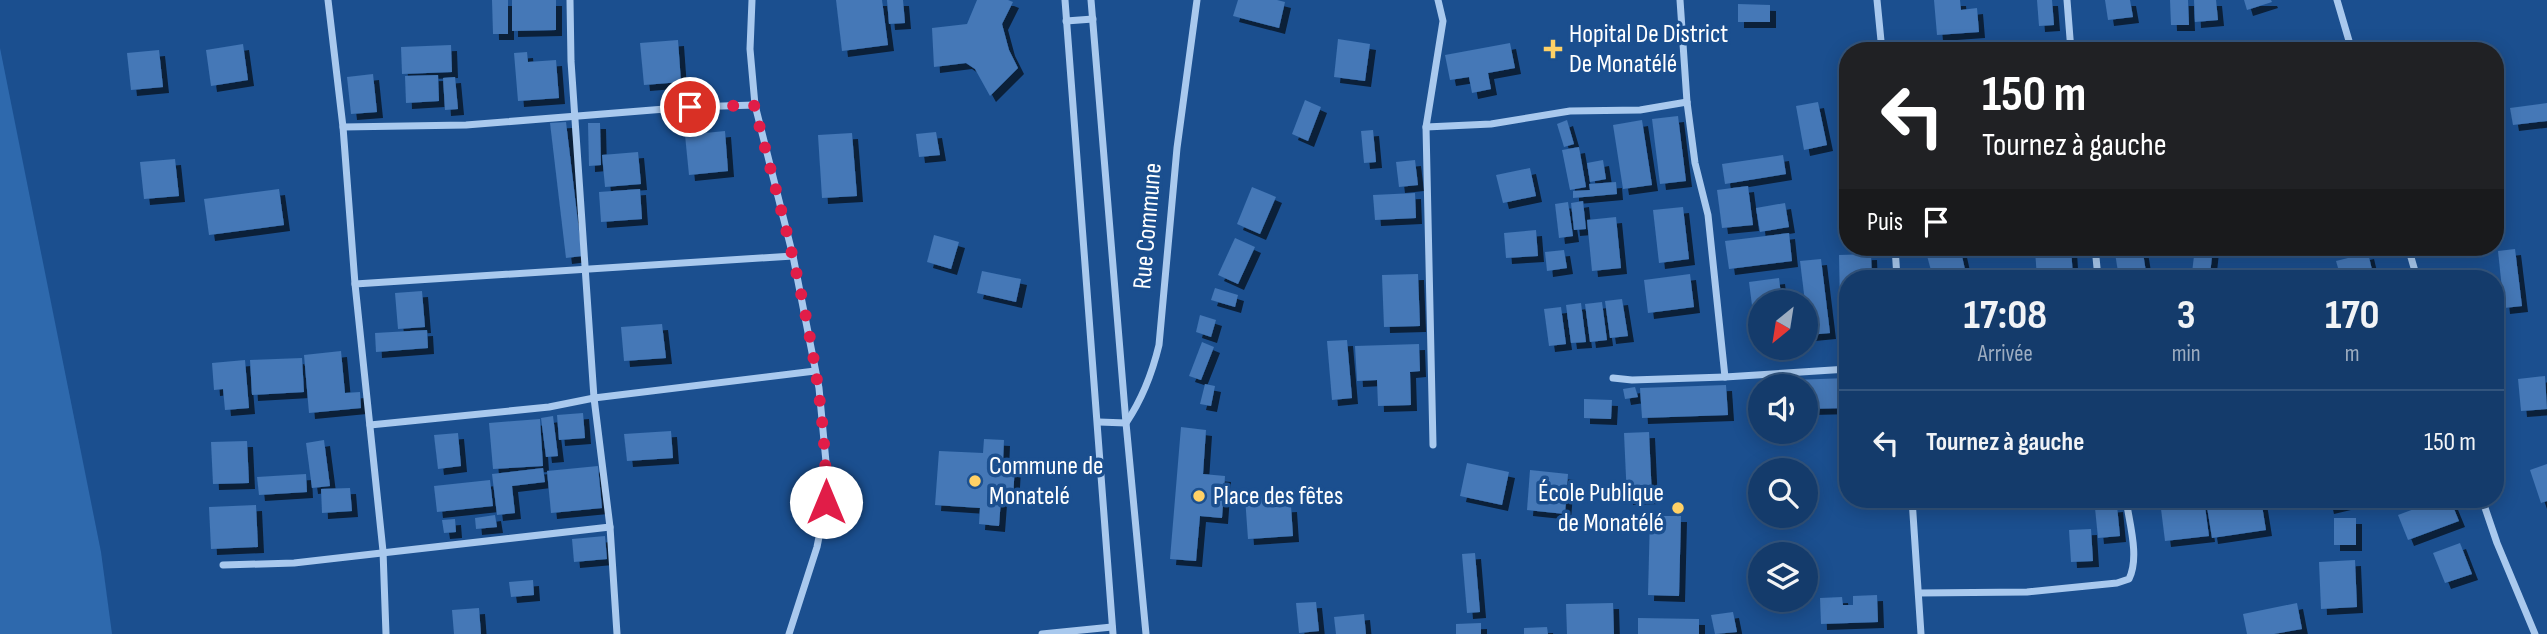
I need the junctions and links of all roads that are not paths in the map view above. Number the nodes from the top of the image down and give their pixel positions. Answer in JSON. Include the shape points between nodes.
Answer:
{"nodes":[{"id":1,"x":328,"y":0,"type":"edge"},
{"id":2,"x":570,"y":0,"type":"edge"},
{"id":3,"x":752,"y":0,"type":"edge"},
{"id":4,"x":1065,"y":0,"type":"edge"},
{"id":5,"x":1091,"y":0,"type":"edge"},
{"id":6,"x":1197,"y":0,"type":"edge"},
{"id":7,"x":1438,"y":0,"type":"edge"},
{"id":8,"x":1680,"y":0,"type":"edge"},
{"id":9,"x":1877,"y":0,"type":"edge"},
{"id":10,"x":2067,"y":0,"type":"edge"},
{"id":11,"x":2337,"y":0,"type":"edge"},
{"id":12,"x":1093,"y":19,"type":"junction"},
{"id":13,"x":1066,"y":21,"type":"junction"},
{"id":14,"x":1881,"y":42,"type":"edge"},
{"id":15,"x":2070,"y":42,"type":"edge"},
{"id":16,"x":2349,"y":42,"type":"edge"},
{"id":17,"x":1687,"y":102,"type":"junction"},
{"id":18,"x":754,"y":105,"type":"junction"},
{"id":19,"x":575,"y":115,"type":"junction"},
{"id":20,"x":343,"y":127,"type":"junction"},
{"id":21,"x":1426,"y":127,"type":"junction"},
{"id":22,"x":793,"y":256,"type":"junction"},
{"id":23,"x":586,"y":270,"type":"junction"},
{"id":24,"x":355,"y":284,"type":"junction"},
{"id":25,"x":1839,"y":370,"type":"edge"},
{"id":26,"x":815,"y":371,"type":"junction"},
{"id":27,"x":1725,"y":377,"type":"junction"},
{"id":28,"x":1613,"y":378,"type":"dead end"},
{"id":29,"x":594,"y":398,"type":"junction"},
{"id":30,"x":1099,"y":422,"type":"junction"},
{"id":31,"x":1126,"y":423,"type":"junction"},
{"id":32,"x":370,"y":425,"type":"junction"},
{"id":33,"x":1433,"y":444,"type":"dead end"},
{"id":34,"x":1913,"y":508,"type":"edge"},
{"id":35,"x":2127,"y":508,"type":"edge"},
{"id":36,"x":2485,"y":508,"type":"edge"},
{"id":37,"x":610,"y":527,"type":"junction"},
{"id":38,"x":383,"y":551,"type":"junction"},
{"id":39,"x":223,"y":565,"type":"dead end"},
{"id":40,"x":1919,"y":593,"type":"junction"},
{"id":41,"x":1113,"y":631,"type":"edge"},
{"id":42,"x":386,"y":634,"type":"edge"},
{"id":43,"x":617,"y":634,"type":"edge"},
{"id":44,"x":789,"y":634,"type":"edge"},
{"id":45,"x":1042,"y":634,"type":"edge"},
{"id":46,"x":1146,"y":634,"type":"edge"},
{"id":47,"x":1921,"y":634,"type":"edge"},
{"id":48,"x":2535,"y":634,"type":"edge"}],
"edges":[{"from":1,"to":20,"type":"street"},
{"from":2,"to":19,"type":"street"},
{"from":3,"to":18,"type":"street"},
{"from":4,"to":13,"type":"street"},
{"from":5,"to":12,"type":"street"},
{"from":6,"to":31,"type":"street","name":"Rue Commune","via":[[1177,148],[1159,345],[1139,405]]},
{"from":7,"to":21,"type":"street","via":[[1443,21]]},
{"from":8,"to":17,"type":"street"},
{"from":9,"to":14,"type":"street"},
{"from":10,"to":15,"type":"street"},
{"from":11,"to":16,"type":"street"},
{"from":12,"to":13,"type":"street"},
{"from":12,"to":31,"type":"street"},
{"from":13,"to":30,"type":"street"},
{"from":17,"to":21,"type":"street"},
{"from":17,"to":27,"type":"street","via":[[1708,215]]},
{"from":18,"to":19,"type":"street"},
{"from":18,"to":22,"type":"street"},
{"from":19,"to":20,"type":"street"},
{"from":19,"to":23,"type":"street"},
{"from":20,"to":24,"type":"street"},
{"from":21,"to":33,"type":"street"},
{"from":22,"to":23,"type":"street"},
{"from":22,"to":26,"type":"street"},
{"from":23,"to":24,"type":"street"},
{"from":23,"to":29,"type":"street"},
{"from":24,"to":32,"type":"street"},
{"from":25,"to":27,"type":"street"},
{"from":26,"to":29,"type":"street"},
{"from":26,"to":44,"type":"street","via":[[826,502]]},
{"from":27,"to":28,"type":"street"},
{"from":29,"to":32,"type":"street","via":[[549,407]]},
{"from":29,"to":37,"type":"street"},
{"from":30,"to":31,"type":"street"},
{"from":30,"to":41,"type":"street"},
{"from":31,"to":46,"type":"street"},
{"from":32,"to":38,"type":"street"},
{"from":34,"to":40,"type":"street"},
{"from":35,"to":40,"type":"street","via":[[2134,559],[2129,579],[2027,592]]},
{"from":36,"to":48,"type":"street"},
{"from":37,"to":38,"type":"street"},
{"from":37,"to":43,"type":"street"},
{"from":38,"to":39,"type":"street","via":[[294,563]]},
{"from":38,"to":42,"type":"street"},
{"from":40,"to":47,"type":"street"},
{"from":41,"to":45,"type":"street"}]}
